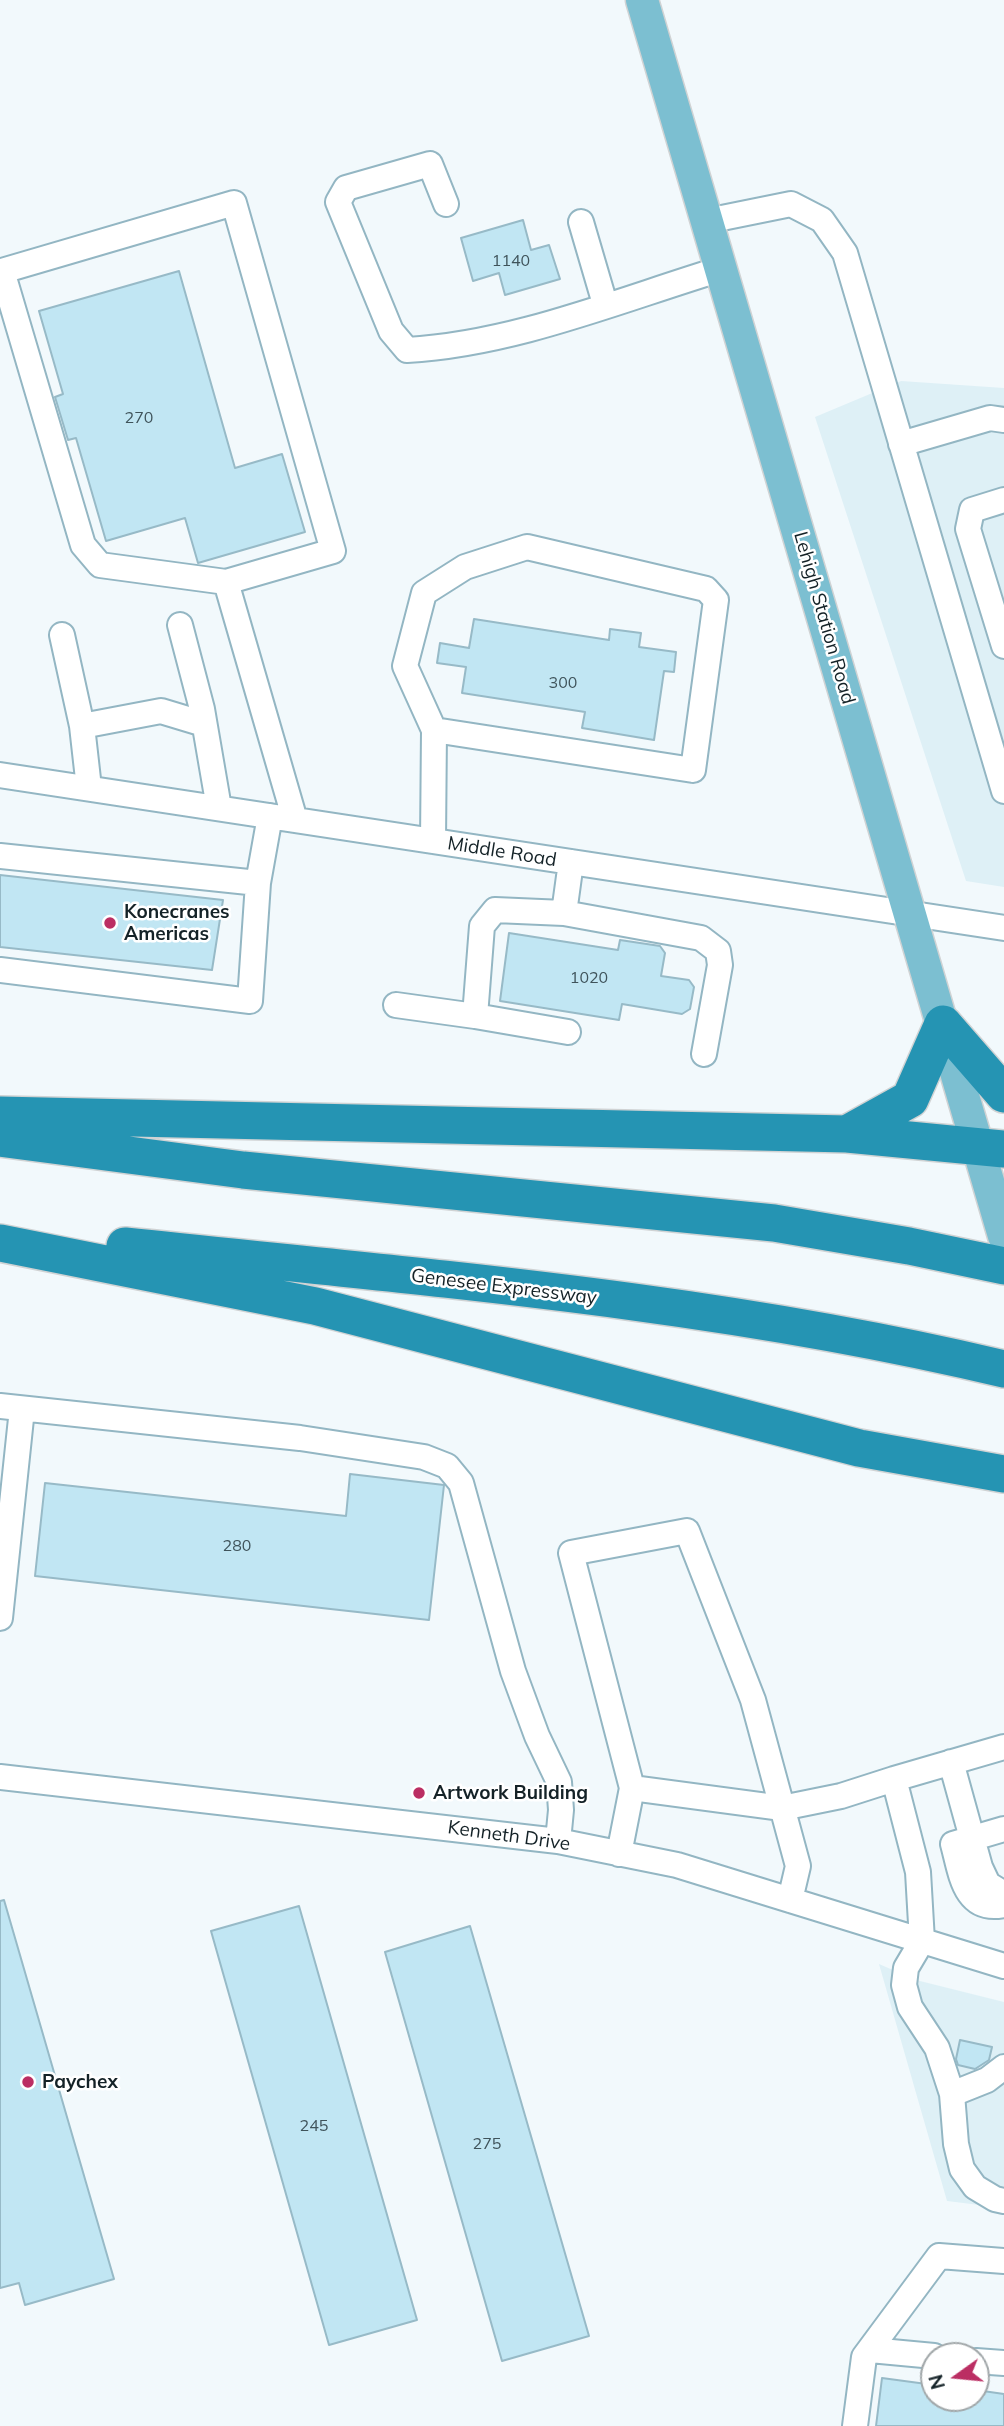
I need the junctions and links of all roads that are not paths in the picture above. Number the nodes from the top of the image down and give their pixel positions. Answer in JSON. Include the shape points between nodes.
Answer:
{"nodes":[{"id":1,"x":642,"y":0,"type":"edge"},
{"id":2,"x":446,"y":204,"type":"dead end"},
{"id":3,"x":707,"y":221,"type":"junction"},
{"id":4,"x":581,"y":222,"type":"dead end"},
{"id":5,"x":721,"y":269,"type":"junction"},
{"id":6,"x":605,"y":304,"type":"junction"},
{"id":7,"x":999,"y":425,"type":"edge"},
{"id":8,"x":901,"y":444,"type":"junction"},
{"id":9,"x":1004,"y":500,"type":"edge"},
{"id":10,"x":226,"y":582,"type":"junction"},
{"id":11,"x":180,"y":625,"type":"dead end"},
{"id":12,"x":62,"y":635,"type":"dead end"},
{"id":13,"x":1004,"y":646,"type":"edge"},
{"id":14,"x":204,"y":724,"type":"junction"},
{"id":15,"x":82,"y":726,"type":"junction"},
{"id":16,"x":434,"y":730,"type":"junction"},
{"id":17,"x":0,"y":775,"type":"edge"},
{"id":18,"x":89,"y":788,"type":"junction"},
{"id":19,"x":1004,"y":790,"type":"edge"},
{"id":20,"x":219,"y":808,"type":"junction"},
{"id":21,"x":270,"y":816,"type":"junction"},
{"id":22,"x":295,"y":820,"type":"junction"},
{"id":23,"x":433,"y":841,"type":"junction"},
{"id":24,"x":0,"y":856,"type":"edge"},
{"id":25,"x":571,"y":862,"type":"junction"},
{"id":26,"x":258,"y":883,"type":"junction"},
{"id":27,"x":564,"y":913,"type":"junction"},
{"id":28,"x":911,"y":915,"type":"junction"},
{"id":29,"x":1004,"y":928,"type":"edge"},
{"id":30,"x":0,"y":970,"type":"edge"},
{"id":31,"x":396,"y":1005,"type":"dead end"},
{"id":32,"x":475,"y":1016,"type":"junction"},
{"id":33,"x":943,"y":1024,"type":"junction"},
{"id":34,"x":568,"y":1032,"type":"dead end"},
{"id":35,"x":704,"y":1055,"type":"dead end"},
{"id":36,"x":1004,"y":1094,"type":"edge"},
{"id":37,"x":0,"y":1115,"type":"edge"},
{"id":38,"x":847,"y":1134,"type":"junction"},
{"id":39,"x":0,"y":1138,"type":"edge"},
{"id":40,"x":991,"y":1147,"type":"edge"},
{"id":41,"x":0,"y":1233,"type":"edge"},
{"id":42,"x":1004,"y":1236,"type":"edge"},
{"id":43,"x":0,"y":1243,"type":"edge"},
{"id":44,"x":1004,"y":1266,"type":"edge"},
{"id":45,"x":1004,"y":1369,"type":"edge"},
{"id":46,"x":11,"y":1408,"type":"edge"},
{"id":47,"x":1004,"y":1474,"type":"edge"},
{"id":48,"x":0,"y":1618,"type":"edge"},
{"id":49,"x":1004,"y":1747,"type":"edge"},
{"id":50,"x":951,"y":1762,"type":"junction"},
{"id":51,"x":0,"y":1777,"type":"edge"},
{"id":52,"x":894,"y":1779,"type":"junction"},
{"id":53,"x":632,"y":1788,"type":"junction"},
{"id":54,"x":782,"y":1808,"type":"junction"},
{"id":55,"x":1004,"y":1829,"type":"edge"},
{"id":56,"x":558,"y":1841,"type":"junction"},
{"id":57,"x":963,"y":1841,"type":"junction"},
{"id":58,"x":619,"y":1854,"type":"junction"},
{"id":59,"x":1004,"y":1894,"type":"edge"},
{"id":60,"x":789,"y":1900,"type":"junction"},
{"id":61,"x":1004,"y":1905,"type":"edge"},
{"id":62,"x":922,"y":1941,"type":"junction"},
{"id":63,"x":1004,"y":1966,"type":"edge"},
{"id":64,"x":1004,"y":2067,"type":"edge"},
{"id":65,"x":952,"y":2094,"type":"junction"},
{"id":66,"x":1004,"y":2201,"type":"edge"},
{"id":67,"x":1004,"y":2261,"type":"edge"},
{"id":68,"x":870,"y":2350,"type":"junction"},
{"id":69,"x":920,"y":2355,"type":"edge"},
{"id":70,"x":855,"y":2426,"type":"edge"}],
"edges":[{"from":1,"to":3,"type":"main road","name":"Lehigh Station Road"},
{"from":2,"to":6,"type":"street","via":[[430,164],[346,188],[338,202],[391,331],[407,350],[503,336]]},
{"from":3,"to":5,"type":"main road","name":"Lehigh Station Road"},
{"from":3,"to":8,"type":"street","via":[[791,204],[822,220],[845,253]]},
{"from":4,"to":6,"type":"street"},
{"from":5,"to":6,"type":"street"},
{"from":5,"to":28,"type":"main road","name":"Lehigh Station Road"},
{"from":7,"to":8,"type":"street"},
{"from":8,"to":19,"type":"street"},
{"from":9,"to":13,"type":"street","via":[[972,510],[968,529]]},
{"from":10,"to":10,"type":"street","via":[[100,565],[90,557],[82,545],[2,271],[234,203],[334,551]]},
{"from":10,"to":22,"type":"street"},
{"from":11,"to":14,"type":"street"},
{"from":12,"to":15,"type":"street"},
{"from":14,"to":15,"type":"street","via":[[161,711]]},
{"from":14,"to":20,"type":"street"},
{"from":15,"to":18,"type":"street"},
{"from":16,"to":16,"type":"street","via":[[405,666],[425,593],[466,567],[527,547],[706,589],[716,600],[693,770]]},
{"from":16,"to":23,"type":"street"},
{"from":17,"to":18,"type":"street","name":"Middle Road"},
{"from":18,"to":20,"type":"street","name":"Middle Road"},
{"from":20,"to":21,"type":"street","name":"Middle Road"},
{"from":21,"to":22,"type":"street","name":"Middle Road"},
{"from":21,"to":26,"type":"street"},
{"from":22,"to":23,"type":"street","name":"Middle Road"},
{"from":23,"to":25,"type":"street","name":"Middle Road"},
{"from":24,"to":26,"type":"street"},
{"from":25,"to":27,"type":"street"},
{"from":25,"to":28,"type":"street","name":"Middle Road"},
{"from":26,"to":30,"type":"street","via":[[250,1001]]},
{"from":27,"to":32,"type":"street","via":[[495,910],[482,926]]},
{"from":27,"to":35,"type":"street","via":[[701,937],[718,951],[720,965]]},
{"from":28,"to":29,"type":"street","name":"Middle Road"},
{"from":28,"to":33,"type":"main road","name":"Lehigh Station Road"},
{"from":31,"to":32,"type":"street"},
{"from":32,"to":34,"type":"street"},
{"from":33,"to":36,"type":"highway"},
{"from":33,"to":38,"type":"highway","via":[[910,1099]]},
{"from":33,"to":40,"type":"main road","name":"Lehigh Station Road"},
{"from":37,"to":38,"type":"highway"},
{"from":38,"to":40,"type":"highway"},
{"from":39,"to":44,"type":"highway","via":[[243,1170],[774,1223]]},
{"from":40,"to":42,"type":"main road","name":"Lehigh Station Road"},
{"from":41,"to":45,"type":"highway","name":"Genesee Expressway","via":[[691,1309],[916,1348]]},
{"from":43,"to":47,"type":"highway","via":[[315,1306],[859,1448]]},
{"from":46,"to":48,"type":"street"},
{"from":46,"to":56,"type":"street","via":[[300,1438],[424,1457],[447,1465],[461,1483],[513,1671],[559,1783]]},
{"from":49,"to":50,"type":"street"},
{"from":50,"to":52,"type":"street"},
{"from":50,"to":57,"type":"street"},
{"from":51,"to":56,"type":"street","name":"Kenneth Drive"},
{"from":52,"to":54,"type":"street","via":[[841,1797]]},
{"from":52,"to":62,"type":"street","via":[[918,1872]]},
{"from":53,"to":54,"type":"street"},
{"from":53,"to":54,"type":"street","via":[[571,1553],[687,1531],[753,1700]]},
{"from":53,"to":58,"type":"street"},
{"from":54,"to":60,"type":"street","via":[[798,1866]]},
{"from":55,"to":57,"type":"street"},
{"from":56,"to":58,"type":"street","name":"Kenneth Drive"},
{"from":57,"to":59,"type":"street","via":[[988,1885]]},
{"from":57,"to":61,"type":"street","via":[[966,1892],[978,1903]]},
{"from":58,"to":60,"type":"street","name":"Kenneth Drive","via":[[677,1865]]},
{"from":60,"to":62,"type":"street","name":"Kenneth Drive"},
{"from":62,"to":63,"type":"street","name":"Kenneth Drive"},
{"from":62,"to":65,"type":"street","via":[[906,1968],[904,1985],[910,2007],[937,2048]]},
{"from":64,"to":65,"type":"street","via":[[987,2080]]},
{"from":65,"to":66,"type":"street","via":[[962,2169],[975,2187]]},
{"from":67,"to":68,"type":"street","via":[[939,2256]]},
{"from":68,"to":69,"type":"street"},
{"from":68,"to":70,"type":"street","via":[[864,2357]]}]}
